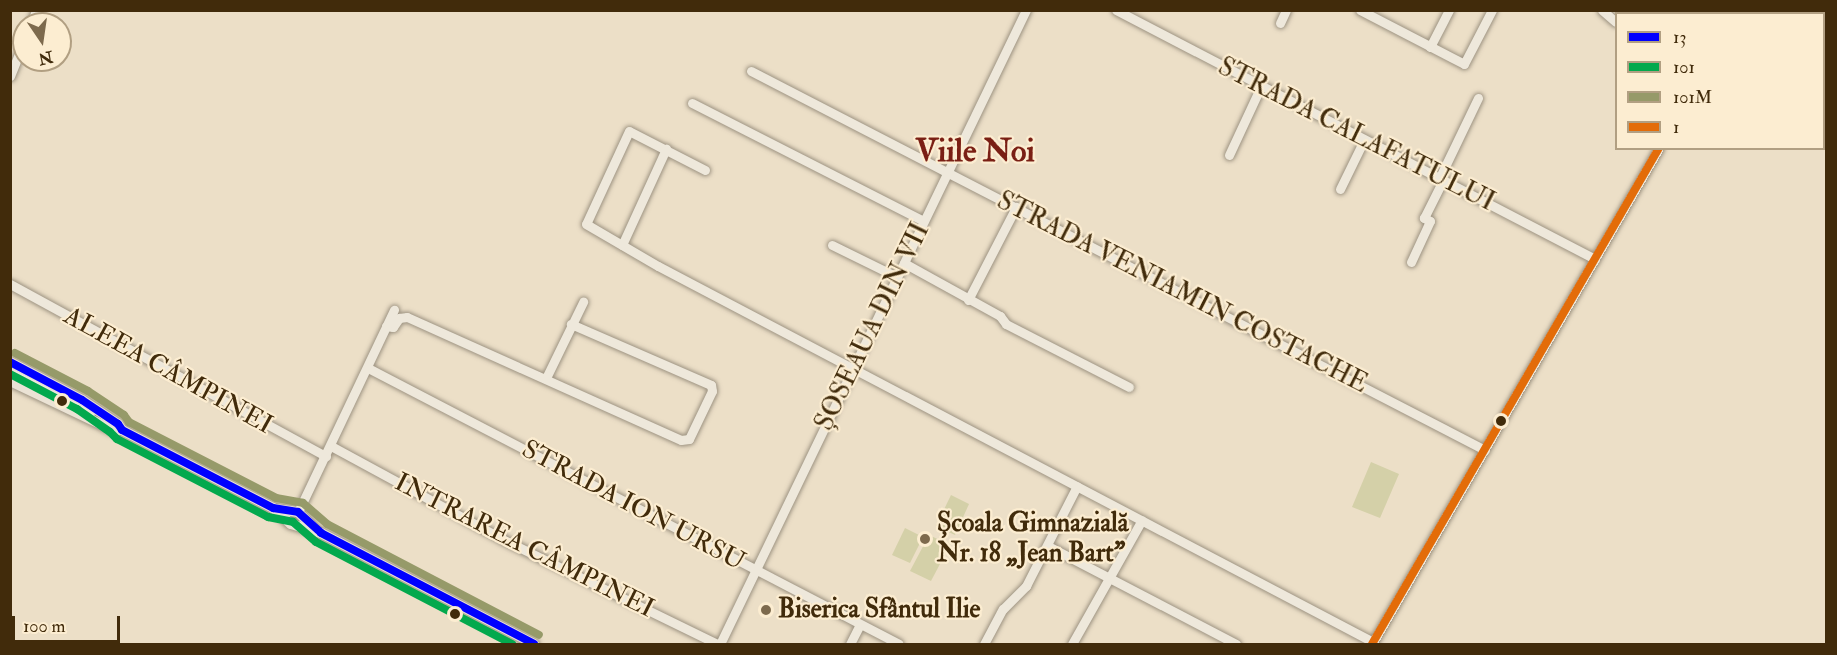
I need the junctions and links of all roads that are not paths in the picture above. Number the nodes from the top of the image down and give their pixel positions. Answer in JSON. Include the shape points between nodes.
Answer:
{"nodes":[{"id":1,"x":1026,"y":10,"type":"edge"},
{"id":2,"x":1116,"y":10,"type":"edge"},
{"id":3,"x":1286,"y":10,"type":"edge"},
{"id":4,"x":1360,"y":10,"type":"edge"},
{"id":5,"x":1385,"y":10,"type":"edge"},
{"id":6,"x":1449,"y":10,"type":"edge"},
{"id":7,"x":1492,"y":10,"type":"edge"},
{"id":8,"x":1602,"y":10,"type":"edge"},
{"id":9,"x":1615,"y":20,"type":"edge"},
{"id":10,"x":1380,"y":21,"type":"junction"},
{"id":11,"x":1280,"y":23,"type":"dead end"},
{"id":12,"x":1430,"y":47,"type":"junction"},
{"id":13,"x":751,"y":71,"type":"dead end"},
{"id":14,"x":1261,"y":86,"type":"junction"},
{"id":15,"x":1478,"y":98,"type":"dead end"},
{"id":16,"x":692,"y":103,"type":"dead end"},
{"id":17,"x":1364,"y":140,"type":"junction"},
{"id":18,"x":666,"y":149,"type":"junction"},
{"id":19,"x":1658,"y":150,"type":"edge"},
{"id":20,"x":1229,"y":155,"type":"dead end"},
{"id":21,"x":705,"y":170,"type":"dead end"},
{"id":22,"x":949,"y":172,"type":"junction"},
{"id":23,"x":1441,"y":179,"type":"junction"},
{"id":24,"x":1340,"y":189,"type":"dead end"},
{"id":25,"x":1016,"y":207,"type":"junction"},
{"id":26,"x":924,"y":221,"type":"junction"},
{"id":27,"x":622,"y":245,"type":"junction"},
{"id":28,"x":832,"y":245,"type":"dead end"},
{"id":29,"x":1595,"y":259,"type":"junction"},
{"id":30,"x":1410,"y":262,"type":"dead end"},
{"id":31,"x":903,"y":263,"type":"junction"},
{"id":32,"x":897,"y":277,"type":"junction"},
{"id":33,"x":10,"y":284,"type":"edge"},
{"id":34,"x":968,"y":300,"type":"junction"},
{"id":35,"x":583,"y":302,"type":"dead end"},
{"id":36,"x":394,"y":310,"type":"dead end"},
{"id":37,"x":571,"y":324,"type":"junction"},
{"id":38,"x":386,"y":326,"type":"junction"},
{"id":39,"x":10,"y":362,"type":"edge"},
{"id":40,"x":368,"y":368,"type":"junction"},
{"id":41,"x":854,"y":369,"type":"junction"},
{"id":42,"x":10,"y":372,"type":"edge"},
{"id":43,"x":546,"y":378,"type":"junction"},
{"id":44,"x":10,"y":381,"type":"edge"},
{"id":45,"x":1129,"y":387,"type":"dead end"},
{"id":46,"x":122,"y":430,"type":"junction"},
{"id":47,"x":332,"y":446,"type":"junction"},
{"id":48,"x":1485,"y":450,"type":"junction"},
{"id":49,"x":326,"y":456,"type":"junction"},
{"id":50,"x":1077,"y":486,"type":"junction"},
{"id":51,"x":295,"y":517,"type":"junction"},
{"id":52,"x":1142,"y":520,"type":"junction"},
{"id":53,"x":1048,"y":546,"type":"junction"},
{"id":54,"x":757,"y":570,"type":"junction"},
{"id":55,"x":1110,"y":580,"type":"junction"},
{"id":56,"x":860,"y":624,"type":"junction"},
{"id":57,"x":1373,"y":644,"type":"edge"},
{"id":58,"x":534,"y":645,"type":"edge"},
{"id":59,"x":719,"y":645,"type":"edge"},
{"id":60,"x":850,"y":645,"type":"edge"},
{"id":61,"x":899,"y":645,"type":"edge"},
{"id":62,"x":984,"y":645,"type":"edge"},
{"id":63,"x":1072,"y":645,"type":"edge"},
{"id":64,"x":1236,"y":645,"type":"edge"}],
"edges":[{"from":1,"to":22,"type":"street","name":"ȘOSEAUA DIN VII"},
{"from":2,"to":14,"type":"street","name":"STRADA CALAFATULUI"},
{"from":3,"to":11,"type":"street"},
{"from":4,"to":10,"type":"street"},
{"from":5,"to":10,"type":"street"},
{"from":6,"to":12,"type":"street"},
{"from":7,"to":12,"type":"street","via":[[1464,64]]},
{"from":8,"to":9,"type":"street"},
{"from":10,"to":12,"type":"street"},
{"from":13,"to":22,"type":"street","name":"STRADA VENIAMIN COSTACHE"},
{"from":14,"to":17,"type":"street","name":"STRADA CALAFATULUI"},
{"from":14,"to":20,"type":"street"},
{"from":15,"to":23,"type":"street"},
{"from":16,"to":26,"type":"street"},
{"from":17,"to":23,"type":"street","name":"STRADA CALAFATULUI"},
{"from":17,"to":24,"type":"street"},
{"from":18,"to":21,"type":"street"},
{"from":18,"to":27,"type":"street"},
{"from":18,"to":27,"type":"street","via":[[629,131],[586,224]]},
{"from":19,"to":29,"type":"street"},
{"from":22,"to":25,"type":"street","name":"STRADA VENIAMIN COSTACHE"},
{"from":22,"to":26,"type":"street","name":"ȘOSEAUA DIN VII"},
{"from":23,"to":29,"type":"street","name":"STRADA CALAFATULUI"},
{"from":23,"to":30,"type":"street","via":[[1424,218],[1431,221]]},
{"from":25,"to":34,"type":"street"},
{"from":25,"to":48,"type":"street","name":"STRADA VENIAMIN COSTACHE"},
{"from":26,"to":31,"type":"street","name":"ȘOSEAUA DIN VII"},
{"from":27,"to":41,"type":"street"},
{"from":28,"to":32,"type":"street"},
{"from":29,"to":48,"type":"street"},
{"from":31,"to":32,"type":"street","name":"ȘOSEAUA DIN VII"},
{"from":31,"to":34,"type":"street"},
{"from":32,"to":41,"type":"street","name":"ȘOSEAUA DIN VII"},
{"from":33,"to":49,"type":"street","name":"ALEEA CÂMPINEI"},
{"from":34,"to":45,"type":"street","via":[[1000,316],[1006,324]]},
{"from":35,"to":37,"type":"street"},
{"from":36,"to":38,"type":"street"},
{"from":37,"to":43,"type":"street"},
{"from":37,"to":43,"type":"street","via":[[711,385],[712,391],[689,439],[681,440]]},
{"from":38,"to":40,"type":"street"},
{"from":38,"to":43,"type":"street","via":[[393,327],[399,318],[407,317]]},
{"from":39,"to":46,"type":"main road","via":[[82,400]]},
{"from":40,"to":47,"type":"street"},
{"from":40,"to":54,"type":"street","name":"STRADA ION URSU"},
{"from":41,"to":50,"type":"street"},
{"from":41,"to":54,"type":"street","name":"ȘOSEAUA DIN VII"},
{"from":42,"to":46,"type":"street"},
{"from":44,"to":46,"type":"main road","via":[[113,430]]},
{"from":46,"to":51,"type":"main road"},
{"from":47,"to":49,"type":"street"},
{"from":47,"to":59,"type":"street","name":"INTRAREA CÂMPINEI","via":[[502,539]]},
{"from":48,"to":57,"type":"street"},
{"from":49,"to":51,"type":"street"},
{"from":50,"to":52,"type":"street"},
{"from":50,"to":53,"type":"street"},
{"from":51,"to":58,"type":"main road"},
{"from":52,"to":55,"type":"street"},
{"from":52,"to":57,"type":"street"},
{"from":53,"to":55,"type":"street"},
{"from":53,"to":62,"type":"street","via":[[1026,586],[1004,609]]},
{"from":54,"to":56,"type":"street","name":"STRADA ION URSU"},
{"from":54,"to":59,"type":"street","name":"ȘOSEAUA DIN VII"},
{"from":55,"to":63,"type":"street"},
{"from":55,"to":64,"type":"street"},
{"from":56,"to":60,"type":"street"},
{"from":56,"to":61,"type":"street","name":"STRADA ION URSU"}]}
